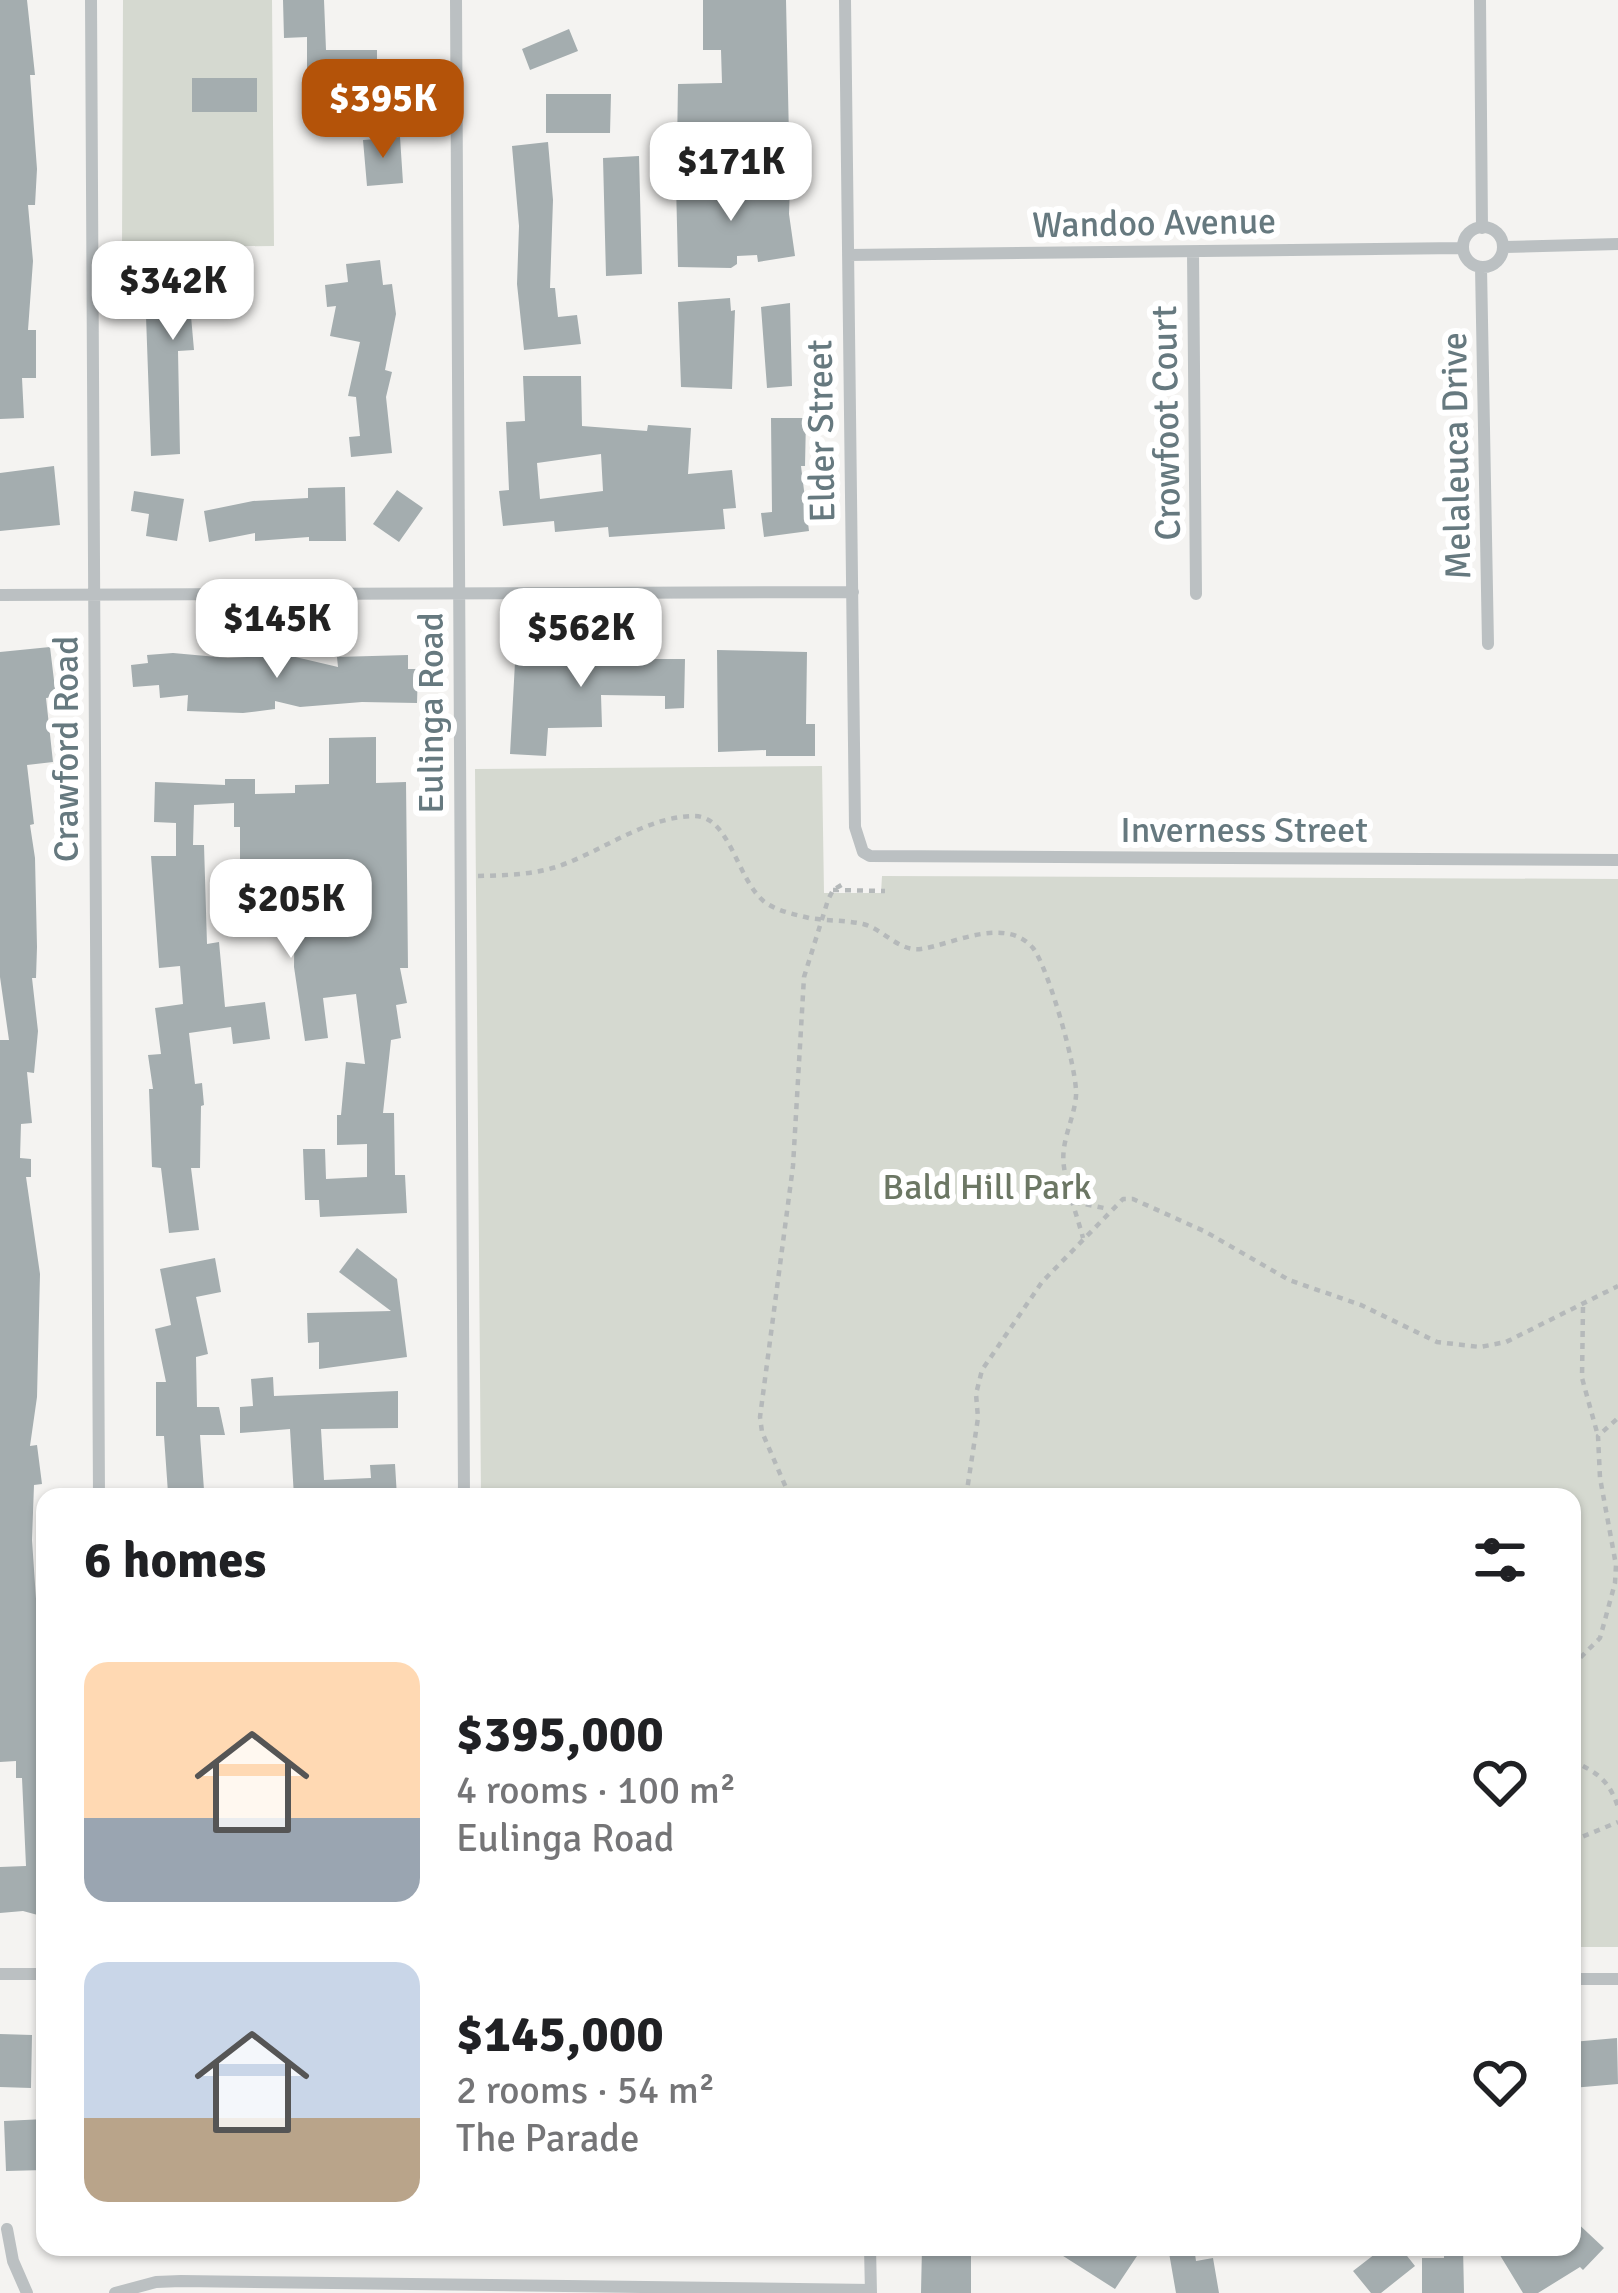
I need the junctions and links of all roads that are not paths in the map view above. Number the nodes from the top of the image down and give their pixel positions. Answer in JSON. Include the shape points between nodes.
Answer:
{"nodes":[{"id":1,"x":91,"y":0,"type":"edge"},
{"id":2,"x":456,"y":0,"type":"edge"},
{"id":3,"x":845,"y":0,"type":"edge"},
{"id":4,"x":1480,"y":0,"type":"edge"},
{"id":5,"x":1482,"y":228,"type":"junction"},
{"id":6,"x":1618,"y":244,"type":"edge"},
{"id":7,"x":1461,"y":248,"type":"junction"},
{"id":8,"x":1504,"y":248,"type":"junction"},
{"id":9,"x":1193,"y":252,"type":"junction"},
{"id":10,"x":848,"y":255,"type":"junction"},
{"id":11,"x":1481,"y":267,"type":"junction"},
{"id":12,"x":853,"y":592,"type":"junction"},
{"id":13,"x":459,"y":593,"type":"junction"},
{"id":14,"x":94,"y":594,"type":"junction"},
{"id":15,"x":1196,"y":594,"type":"dead end"},
{"id":16,"x":0,"y":595,"type":"edge"},
{"id":17,"x":1488,"y":644,"type":"dead end"},
{"id":18,"x":870,"y":856,"type":"joint"},
{"id":19,"x":1618,"y":860,"type":"edge"},
{"id":20,"x":99,"y":1488,"type":"edge"},
{"id":21,"x":464,"y":1488,"type":"edge"},
{"id":22,"x":0,"y":1974,"type":"edge"},
{"id":23,"x":36,"y":1974,"type":"edge"},
{"id":24,"x":1581,"y":1979,"type":"edge"},
{"id":25,"x":1618,"y":1979,"type":"edge"},
{"id":26,"x":7,"y":2229,"type":"dead end"},
{"id":27,"x":870,"y":2256,"type":"edge"},
{"id":28,"x":871,"y":2291,"type":"edge"},
{"id":29,"x":27,"y":2293,"type":"edge"},
{"id":30,"x":115,"y":2293,"type":"edge"}],
"edges":[{"from":1,"to":14,"type":"street","name":"Crawford Road"},
{"from":2,"to":13,"type":"street","name":"Eulinga Road"},
{"from":3,"to":10,"type":"street","name":"Elder Street"},
{"from":4,"to":5,"type":"street"},
{"from":5,"to":7,"type":"street"},
{"from":5,"to":8,"type":"street"},
{"from":6,"to":8,"type":"street"},
{"from":7,"to":9,"type":"street","name":"Wandoo Avenue"},
{"from":7,"to":11,"type":"street"},
{"from":8,"to":11,"type":"street"},
{"from":9,"to":10,"type":"street","name":"Wandoo Avenue"},
{"from":9,"to":15,"type":"street","name":"Crowfoot Court"},
{"from":10,"to":12,"type":"street","name":"Elder Street"},
{"from":11,"to":17,"type":"street","name":"Melaleuca Drive"},
{"from":12,"to":13,"type":"street"},
{"from":12,"to":18,"type":"street","name":"Elder Street","via":[[855,827],[858,846]]},
{"from":13,"to":14,"type":"street"},
{"from":13,"to":21,"type":"street","name":"Eulinga Road"},
{"from":14,"to":16,"type":"street"},
{"from":14,"to":20,"type":"street","name":"Crawford Road"},
{"from":18,"to":19,"type":"street","name":"Inverness Street"},
{"from":22,"to":23,"type":"street"},
{"from":24,"to":25,"type":"street"},
{"from":26,"to":29,"type":"street"},
{"from":27,"to":28,"type":"street"},
{"from":28,"to":30,"type":"street","via":[[181,2281]]}]}
